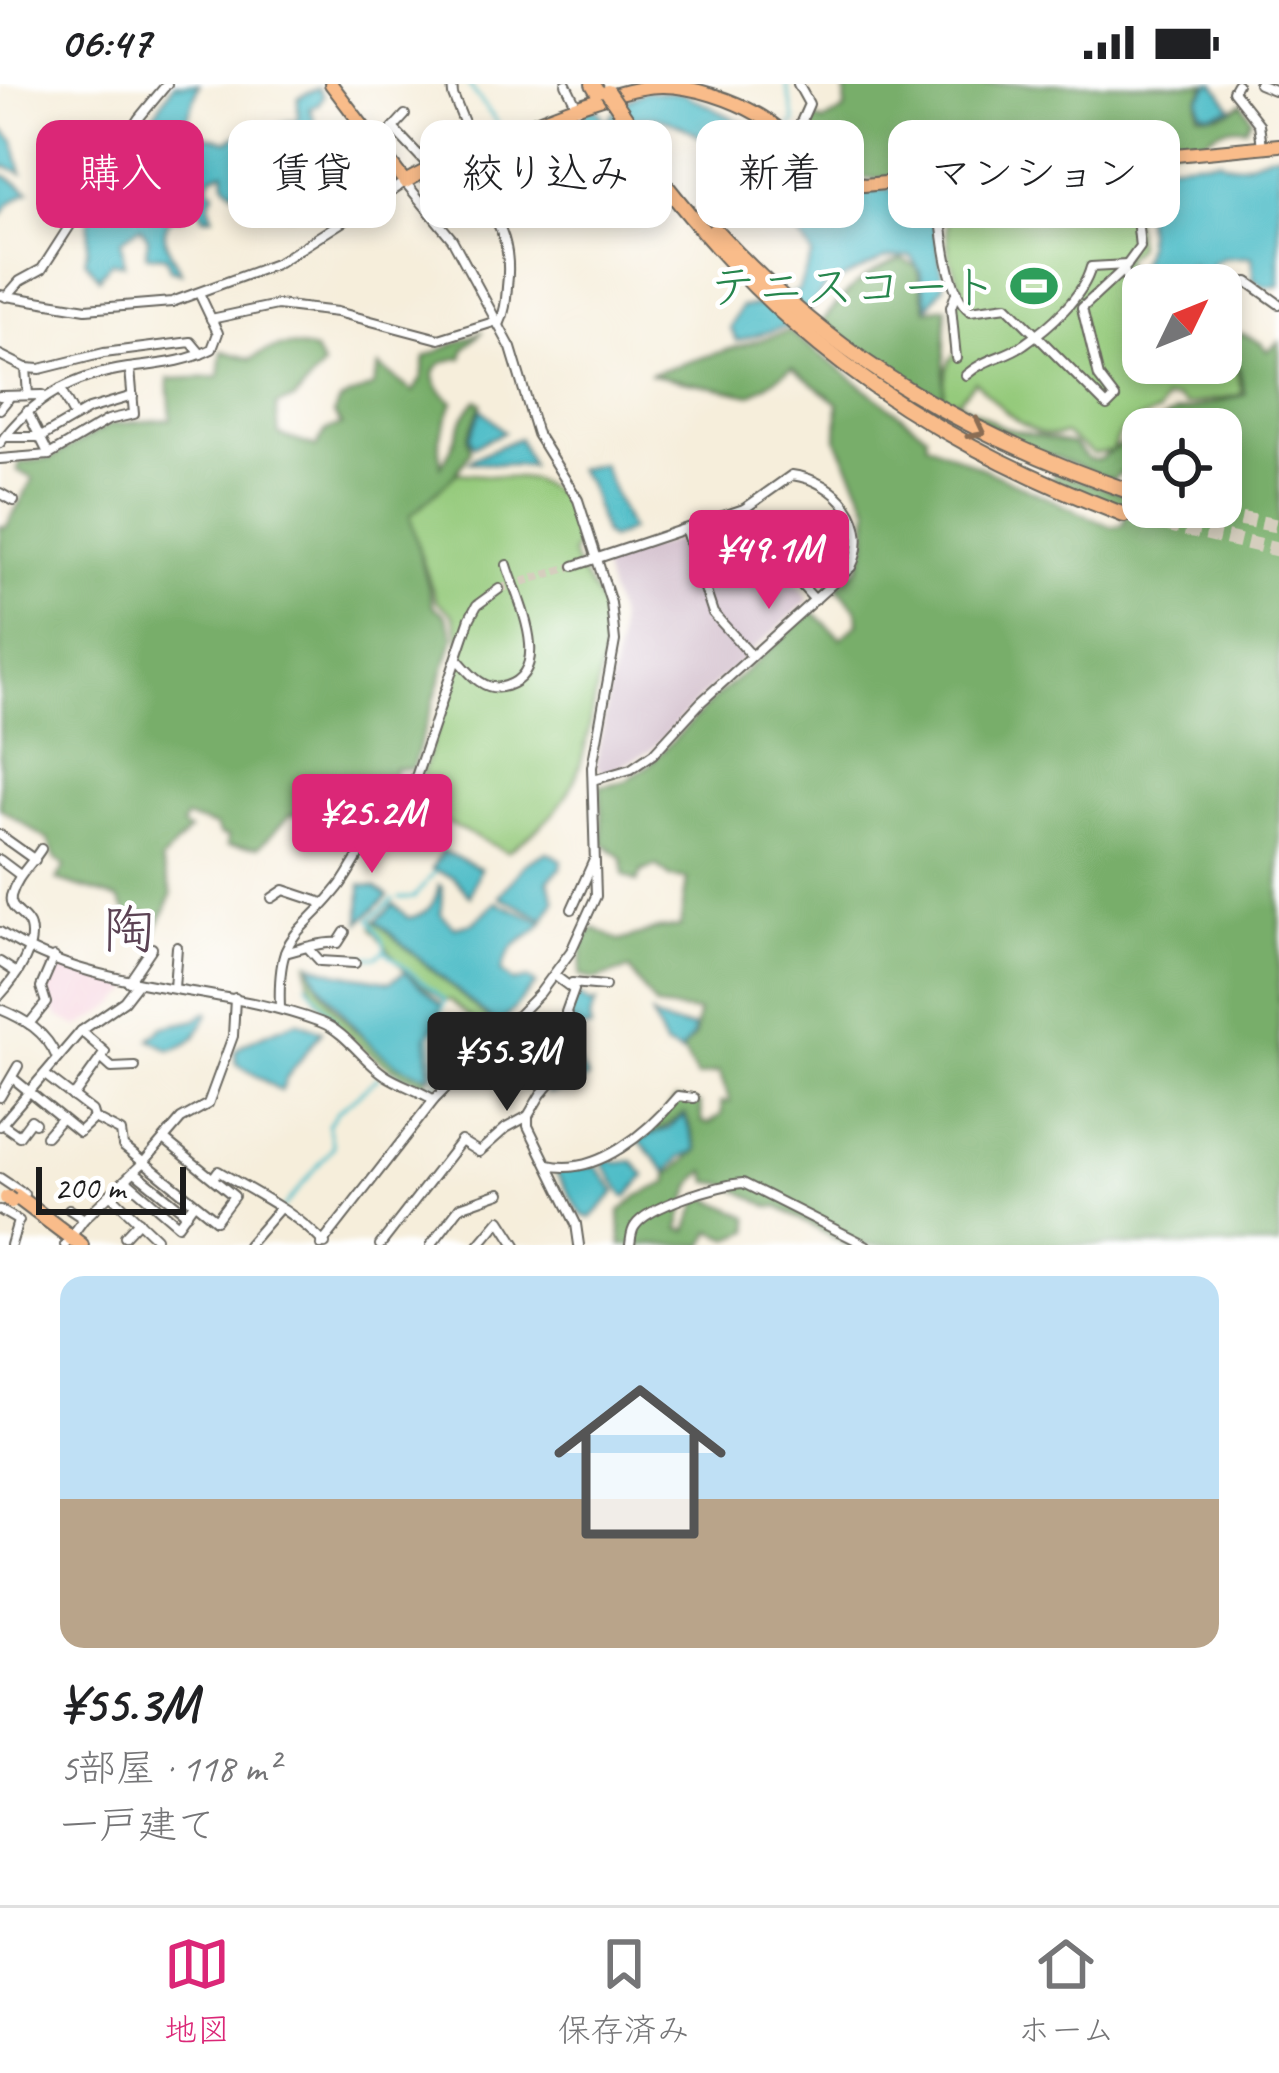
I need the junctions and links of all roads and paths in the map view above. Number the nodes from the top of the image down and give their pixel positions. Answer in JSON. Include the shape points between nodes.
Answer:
{"nodes":[{"id":1,"x":167,"y":84,"type":"edge"},
{"id":2,"x":331,"y":84,"type":"edge"},
{"id":3,"x":452,"y":84,"type":"edge"},
{"id":4,"x":566,"y":84,"type":"edge"},
{"id":5,"x":798,"y":84,"type":"edge"},
{"id":6,"x":1237,"y":84,"type":"edge"},
{"id":7,"x":1259,"y":84,"type":"edge"},
{"id":8,"x":608,"y":89,"type":"edge"},
{"id":9,"x":1279,"y":92,"type":"edge"},
{"id":10,"x":578,"y":109,"type":"junction"},
{"id":11,"x":405,"y":115,"type":"dead end"},
{"id":12,"x":460,"y":120,"type":"edge"},
{"id":13,"x":549,"y":120,"type":"edge"},
{"id":14,"x":767,"y":120,"type":"edge"},
{"id":15,"x":803,"y":120,"type":"edge"},
{"id":16,"x":1279,"y":145,"type":"edge"},
{"id":17,"x":1262,"y":148,"type":"junction"},
{"id":18,"x":420,"y":156,"type":"edge"},
{"id":19,"x":1180,"y":157,"type":"edge"},
{"id":20,"x":420,"y":174,"type":"edge"},
{"id":21,"x":405,"y":182,"type":"junction"},
{"id":22,"x":499,"y":228,"type":"edge"},
{"id":23,"x":943,"y":228,"type":"edge"},
{"id":24,"x":1138,"y":228,"type":"edge"},
{"id":25,"x":1127,"y":264,"type":"edge"},
{"id":26,"x":1122,"y":267,"type":"edge"},
{"id":27,"x":1122,"y":270,"type":"edge"},
{"id":28,"x":1242,"y":282,"type":"edge"},
{"id":29,"x":957,"y":290,"type":"junction"},
{"id":30,"x":199,"y":293,"type":"junction"},
{"id":31,"x":3,"y":296,"type":"edge"},
{"id":32,"x":1279,"y":304,"type":"edge"},
{"id":33,"x":211,"y":319,"type":"junction"},
{"id":34,"x":498,"y":323,"type":"junction"},
{"id":35,"x":1034,"y":336,"type":"junction"},
{"id":36,"x":201,"y":354,"type":"junction"},
{"id":37,"x":0,"y":355,"type":"edge"},
{"id":38,"x":956,"y":358,"type":"dead end"},
{"id":39,"x":26,"y":368,"type":"junction"},
{"id":40,"x":130,"y":368,"type":"junction"},
{"id":41,"x":966,"y":375,"type":"dead end"},
{"id":42,"x":873,"y":379,"type":"junction"},
{"id":43,"x":60,"y":389,"type":"junction"},
{"id":44,"x":28,"y":395,"type":"junction"},
{"id":45,"x":44,"y":396,"type":"junction"},
{"id":46,"x":133,"y":396,"type":"junction"},
{"id":47,"x":4,"y":398,"type":"edge"},
{"id":48,"x":0,"y":410,"type":"edge"},
{"id":49,"x":27,"y":410,"type":"junction"},
{"id":50,"x":75,"y":416,"type":"junction"},
{"id":51,"x":41,"y":437,"type":"junction"},
{"id":52,"x":2,"y":440,"type":"edge"},
{"id":53,"x":49,"y":455,"type":"junction"},
{"id":54,"x":0,"y":459,"type":"edge"},
{"id":55,"x":1122,"y":489,"type":"edge"},
{"id":56,"x":0,"y":493,"type":"edge"},
{"id":57,"x":14,"y":501,"type":"dead end"},
{"id":58,"x":744,"y":509,"type":"junction"},
{"id":59,"x":1122,"y":514,"type":"tunnel mouth"},
{"id":60,"x":686,"y":531,"type":"junction"},
{"id":61,"x":598,"y":557,"type":"junction"},
{"id":62,"x":507,"y":565,"type":"dead end"},
{"id":63,"x":574,"y":566,"type":"tunnel mouth"},
{"id":64,"x":500,"y":589,"type":"tunnel mouth"},
{"id":65,"x":815,"y":600,"type":"junction"},
{"id":66,"x":752,"y":656,"type":"junction"},
{"id":67,"x":458,"y":659,"type":"junction"},
{"id":68,"x":592,"y":780,"type":"junction"},
{"id":69,"x":0,"y":835,"type":"edge"},
{"id":70,"x":41,"y":849,"type":"dead end"},
{"id":71,"x":596,"y":855,"type":"junction"},
{"id":72,"x":0,"y":860,"type":"edge"},
{"id":73,"x":35,"y":860,"type":"junction"},
{"id":74,"x":20,"y":874,"type":"junction"},
{"id":75,"x":272,"y":898,"type":"dead end"},
{"id":76,"x":323,"y":903,"type":"junction"},
{"id":77,"x":572,"y":908,"type":"dead end"},
{"id":78,"x":0,"y":932,"type":"edge"},
{"id":79,"x":345,"y":932,"type":"dead end"},
{"id":80,"x":28,"y":947,"type":"junction"},
{"id":81,"x":177,"y":947,"type":"dead end"},
{"id":82,"x":152,"y":948,"type":"dead end"},
{"id":83,"x":310,"y":950,"type":"junction"},
{"id":84,"x":284,"y":953,"type":"junction"},
{"id":85,"x":54,"y":957,"type":"junction"},
{"id":86,"x":0,"y":962,"type":"edge"},
{"id":87,"x":355,"y":963,"type":"dead end"},
{"id":88,"x":17,"y":973,"type":"junction"},
{"id":89,"x":554,"y":974,"type":"junction"},
{"id":90,"x":134,"y":982,"type":"junction"},
{"id":91,"x":605,"y":986,"type":"dead end"},
{"id":92,"x":174,"y":988,"type":"junction"},
{"id":93,"x":0,"y":995,"type":"edge"},
{"id":94,"x":235,"y":998,"type":"junction"},
{"id":95,"x":280,"y":1008,"type":"junction"},
{"id":96,"x":0,"y":1009,"type":"edge"},
{"id":97,"x":39,"y":1012,"type":"junction"},
{"id":98,"x":48,"y":1020,"type":"dead end"},
{"id":99,"x":29,"y":1024,"type":"junction"},
{"id":100,"x":81,"y":1031,"type":"junction"},
{"id":101,"x":101,"y":1058,"type":"junction"},
{"id":102,"x":58,"y":1060,"type":"junction"},
{"id":103,"x":18,"y":1066,"type":"dead end"},
{"id":104,"x":135,"y":1067,"type":"dead end"},
{"id":105,"x":45,"y":1075,"type":"junction"},
{"id":106,"x":15,"y":1080,"type":"dead end"},
{"id":107,"x":28,"y":1093,"type":"junction"},
{"id":108,"x":0,"y":1097,"type":"edge"},
{"id":109,"x":74,"y":1097,"type":"junction"},
{"id":110,"x":694,"y":1098,"type":"dead end"},
{"id":111,"x":434,"y":1100,"type":"junction"},
{"id":112,"x":528,"y":1116,"type":"junction"},
{"id":113,"x":94,"y":1118,"type":"junction"},
{"id":114,"x":61,"y":1119,"type":"junction"},
{"id":115,"x":34,"y":1123,"type":"dead end"},
{"id":116,"x":1,"y":1125,"type":"edge"},
{"id":117,"x":46,"y":1136,"type":"dead end"},
{"id":118,"x":164,"y":1139,"type":"junction"},
{"id":119,"x":144,"y":1162,"type":"junction"},
{"id":120,"x":548,"y":1165,"type":"junction"},
{"id":121,"x":135,"y":1172,"type":"junction"},
{"id":122,"x":212,"y":1178,"type":"junction"},
{"id":123,"x":127,"y":1180,"type":"junction"},
{"id":124,"x":500,"y":1193,"type":"dead end"},
{"id":125,"x":112,"y":1195,"type":"junction"},
{"id":126,"x":6,"y":1196,"type":"edge"},
{"id":127,"x":194,"y":1203,"type":"junction"},
{"id":128,"x":280,"y":1208,"type":"junction"},
{"id":129,"x":69,"y":1209,"type":"dead end"},
{"id":130,"x":157,"y":1209,"type":"junction"},
{"id":131,"x":187,"y":1214,"type":"junction"},
{"id":132,"x":84,"y":1219,"type":"junction"},
{"id":133,"x":141,"y":1223,"type":"junction"},
{"id":134,"x":125,"y":1236,"type":"dead end"},
{"id":135,"x":156,"y":1238,"type":"dead end"},
{"id":136,"x":71,"y":1241,"type":"edge"},
{"id":137,"x":324,"y":1244,"type":"edge"},
{"id":138,"x":581,"y":1244,"type":"edge"},
{"id":139,"x":11,"y":1245,"type":"edge"},
{"id":140,"x":248,"y":1245,"type":"edge"},
{"id":141,"x":380,"y":1245,"type":"edge"},
{"id":142,"x":431,"y":1245,"type":"edge"},
{"id":143,"x":479,"y":1245,"type":"edge"},
{"id":144,"x":515,"y":1245,"type":"edge"},
{"id":145,"x":630,"y":1245,"type":"edge"},
{"id":146,"x":866,"y":1245,"type":"edge"}],
"edges":[{"from":1,"to":31,"type":"street","via":[[42,268]]},
{"from":2,"to":21,"type":"main road"},
{"from":3,"to":12,"type":"street"},
{"from":4,"to":10,"type":"street"},
{"from":5,"to":15,"type":"street","via":[[809,104]]},
{"from":6,"to":17,"type":"street","via":[[1233,91],[1259,124]]},
{"from":7,"to":9,"type":"street"},
{"from":8,"to":10,"type":"main road"},
{"from":8,"to":14,"type":"main road","via":[[690,90]]},
{"from":8,"to":42,"type":"highway","bridge":true,"via":[[629,130],[759,283],[817,345]]},
{"from":10,"to":13,"type":"main road"},
{"from":11,"to":18,"type":"street","via":[[392,128]]},
{"from":16,"to":17,"type":"main road"},
{"from":17,"to":19,"type":"main road"},
{"from":20,"to":21,"type":"main road"},
{"from":21,"to":30,"type":"street","via":[[281,261]]},
{"from":21,"to":34,"type":"street","via":[[452,239]]},
{"from":22,"to":34,"type":"street","via":[[511,255]]},
{"from":23,"to":29,"type":"street"},
{"from":24,"to":25,"type":"street","via":[[1140,247]]},
{"from":26,"to":35,"type":"street","via":[[1091,267],[1083,290]]},
{"from":27,"to":35,"type":"street","via":[[1082,308],[1100,377],[1115,398],[1107,406]]},
{"from":28,"to":32,"type":"street"},
{"from":29,"to":35,"type":"street","via":[[965,309],[1006,307]]},
{"from":29,"to":38,"type":"street"},
{"from":30,"to":31,"type":"street","via":[[95,309]]},
{"from":30,"to":33,"type":"street"},
{"from":33,"to":34,"type":"street","via":[[278,304],[439,339]]},
{"from":33,"to":36,"type":"street","via":[[218,339]]},
{"from":34,"to":61,"type":"street","via":[[537,434],[572,488]]},
{"from":35,"to":41,"type":"street"},
{"from":36,"to":39,"type":"street","via":[[190,342]]},
{"from":36,"to":40,"type":"street"},
{"from":37,"to":39,"type":"street"},
{"from":39,"to":44,"type":"street"},
{"from":40,"to":43,"type":"street"},
{"from":40,"to":46,"type":"street"},
{"from":42,"to":55,"type":"highway","one_way":true},
{"from":42,"to":59,"type":"highway","via":[[980,453]]},
{"from":43,"to":45,"type":"street"},
{"from":43,"to":50,"type":"street"},
{"from":44,"to":45,"type":"street"},
{"from":44,"to":47,"type":"street"},
{"from":45,"to":49,"type":"street"},
{"from":46,"to":50,"type":"street"},
{"from":46,"to":53,"type":"street","via":[[134,414]]},
{"from":47,"to":48,"type":"street"},
{"from":49,"to":51,"type":"street"},
{"from":49,"to":52,"type":"street"},
{"from":50,"to":51,"type":"street"},
{"from":51,"to":52,"type":"street"},
{"from":51,"to":53,"type":"street"},
{"from":53,"to":54,"type":"street"},
{"from":56,"to":57,"type":"street"},
{"from":58,"to":60,"type":"street"},
{"from":58,"to":65,"type":"street"},
{"from":58,"to":65,"type":"street","via":[[792,475],[814,479],[854,516],[858,554]]},
{"from":60,"to":61,"type":"street"},
{"from":60,"to":66,"type":"street","via":[[713,613]]},
{"from":61,"to":63,"type":"street"},
{"from":61,"to":68,"type":"street","via":[[615,641]]},
{"from":62,"to":67,"type":"street","via":[[532,649],[529,667],[498,687],[476,680]]},
{"from":64,"to":67,"type":"street","via":[[476,605]]},
{"from":65,"to":66,"type":"street"},
{"from":66,"to":68,"type":"street","via":[[653,754]]},
{"from":67,"to":76,"type":"street","via":[[401,821],[371,840]]},
{"from":68,"to":71,"type":"street"},
{"from":69,"to":73,"type":"street"},
{"from":70,"to":73,"type":"street"},
{"from":71,"to":77,"type":"street"},
{"from":71,"to":89,"type":"street","via":[[596,896]]},
{"from":72,"to":74,"type":"street"},
{"from":73,"to":74,"type":"street"},
{"from":74,"to":80,"type":"street","via":[[11,903],[29,923]]},
{"from":75,"to":76,"type":"street","via":[[284,890]]},
{"from":76,"to":84,"type":"street"},
{"from":78,"to":80,"type":"street"},
{"from":79,"to":83,"type":"street","via":[[338,943]]},
{"from":80,"to":85,"type":"street"},
{"from":80,"to":88,"type":"street"},
{"from":81,"to":92,"type":"street"},
{"from":82,"to":90,"type":"street"},
{"from":83,"to":84,"type":"street"},
{"from":83,"to":87,"type":"street","via":[[320,961]]},
{"from":84,"to":95,"type":"street"},
{"from":85,"to":90,"type":"street"},
{"from":85,"to":97,"type":"street"},
{"from":86,"to":88,"type":"street"},
{"from":88,"to":93,"type":"street"},
{"from":89,"to":91,"type":"street"},
{"from":89,"to":111,"type":"street"},
{"from":89,"to":112,"type":"street","via":[[574,990],[566,1017],[577,1045]]},
{"from":90,"to":92,"type":"street"},
{"from":90,"to":100,"type":"street","via":[[124,1001]]},
{"from":92,"to":94,"type":"street"},
{"from":94,"to":95,"type":"street"},
{"from":94,"to":118,"type":"street","via":[[233,1036],[208,1104]]},
{"from":95,"to":111,"type":"street","via":[[334,1028],[384,1074]]},
{"from":96,"to":99,"type":"street"},
{"from":97,"to":98,"type":"street"},
{"from":97,"to":99,"type":"street"},
{"from":99,"to":102,"type":"street"},
{"from":100,"to":101,"type":"street","via":[[105,1052]]},
{"from":100,"to":102,"type":"street"},
{"from":101,"to":104,"type":"street","via":[[116,1070]]},
{"from":101,"to":109,"type":"street"},
{"from":102,"to":105,"type":"street"},
{"from":103,"to":108,"type":"street"},
{"from":105,"to":107,"type":"street"},
{"from":105,"to":109,"type":"street"},
{"from":106,"to":107,"type":"street"},
{"from":107,"to":114,"type":"street"},
{"from":107,"to":116,"type":"street"},
{"from":109,"to":113,"type":"street"},
{"from":110,"to":120,"type":"street","via":[[678,1096],[602,1159]]},
{"from":111,"to":137,"type":"street"},
{"from":112,"to":120,"type":"street"},
{"from":112,"to":141,"type":"street","via":[[479,1152],[461,1141]]},
{"from":113,"to":114,"type":"street","via":[[82,1132]]},
{"from":113,"to":119,"type":"street","via":[[117,1129],[122,1146]]},
{"from":114,"to":117,"type":"street"},
{"from":115,"to":116,"type":"street","via":[[19,1136]]},
{"from":118,"to":119,"type":"street"},
{"from":118,"to":122,"type":"street"},
{"from":119,"to":121,"type":"street"},
{"from":119,"to":127,"type":"street"},
{"from":120,"to":138,"type":"street"},
{"from":121,"to":123,"type":"street"},
{"from":121,"to":131,"type":"street"},
{"from":122,"to":127,"type":"street","via":[[234,1196],[216,1220]]},
{"from":122,"to":128,"type":"street","via":[[218,1171]]},
{"from":123,"to":125,"type":"street"},
{"from":123,"to":130,"type":"street"},
{"from":124,"to":142,"type":"street","via":[[460,1208]]},
{"from":125,"to":132,"type":"street"},
{"from":125,"to":133,"type":"street"},
{"from":126,"to":136,"type":"highway"},
{"from":126,"to":139,"type":"street","via":[[20,1221]]},
{"from":127,"to":131,"type":"street"},
{"from":128,"to":137,"type":"street"},
{"from":128,"to":140,"type":"street"},
{"from":129,"to":132,"type":"street"},
{"from":130,"to":131,"type":"street","via":[[178,1225]]},
{"from":130,"to":133,"type":"street"},
{"from":132,"to":136,"type":"street"},
{"from":133,"to":134,"type":"street"},
{"from":133,"to":135,"type":"street"},
{"from":143,"to":144,"type":"street","via":[[500,1220]]},
{"from":145,"to":146,"type":"street","via":[[645,1217],[743,1183]]}]}
